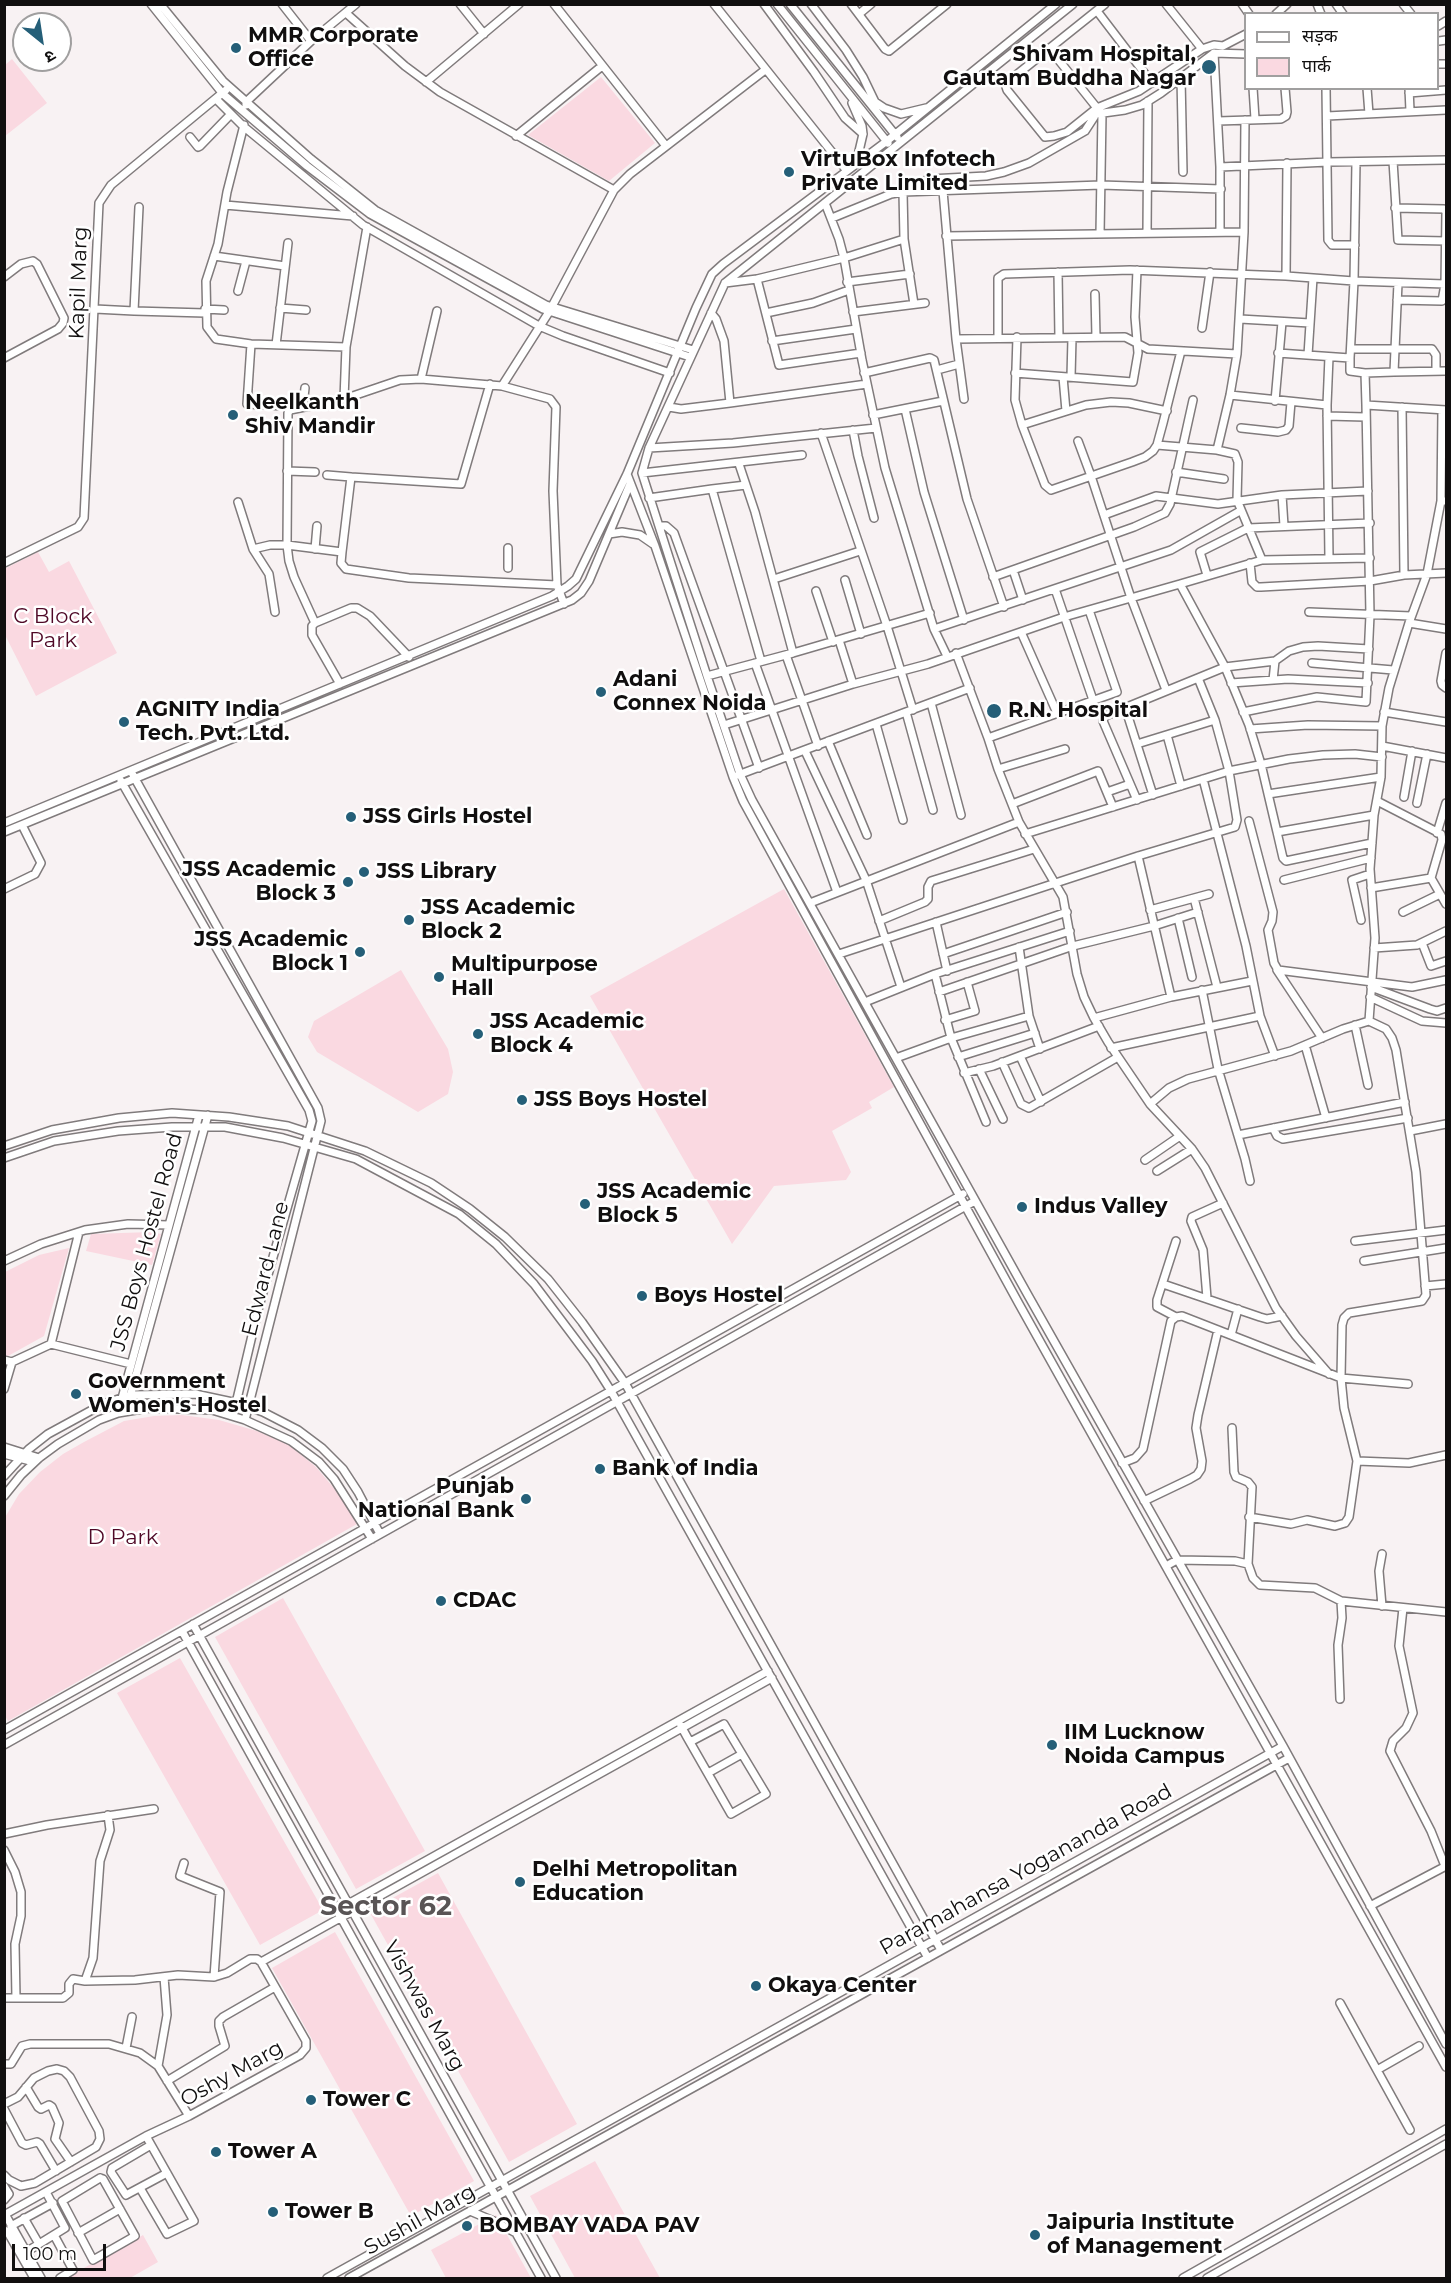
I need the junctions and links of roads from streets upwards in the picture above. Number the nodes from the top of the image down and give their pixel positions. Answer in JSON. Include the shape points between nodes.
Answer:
{"nodes":[{"id":1,"x":151,"y":4,"type":"edge"},
{"id":2,"x":160,"y":4,"type":"edge"},
{"id":3,"x":282,"y":4,"type":"edge"},
{"id":4,"x":356,"y":4,"type":"edge"},
{"id":5,"x":460,"y":4,"type":"edge"},
{"id":6,"x":519,"y":4,"type":"edge"},
{"id":7,"x":554,"y":4,"type":"edge"},
{"id":8,"x":714,"y":4,"type":"edge"},
{"id":9,"x":764,"y":4,"type":"edge"},
{"id":10,"x":777,"y":4,"type":"edge"},
{"id":11,"x":790,"y":4,"type":"edge"},
{"id":12,"x":810,"y":4,"type":"edge"},
{"id":13,"x":851,"y":4,"type":"edge"},
{"id":14,"x":871,"y":4,"type":"edge"},
{"id":15,"x":947,"y":4,"type":"edge"},
{"id":16,"x":1056,"y":4,"type":"edge"},
{"id":17,"x":1073,"y":4,"type":"edge"},
{"id":18,"x":1105,"y":4,"type":"edge"},
{"id":19,"x":1167,"y":4,"type":"edge"},
{"id":20,"x":1097,"y":11,"type":"junction"},
{"id":21,"x":346,"y":13,"type":"junction"},
{"id":22,"x":859,"y":14,"type":"junction"},
{"id":23,"x":484,"y":34,"type":"junction"},
{"id":24,"x":1244,"y":35,"type":"edge"},
{"id":25,"x":311,"y":41,"type":"junction"},
{"id":26,"x":1049,"y":48,"type":"junction"},
{"id":27,"x":1202,"y":49,"type":"junction"},
{"id":28,"x":1214,"y":53,"type":"junction"},
{"id":29,"x":1244,"y":54,"type":"edge"},
{"id":30,"x":603,"y":66,"type":"junction"},
{"id":31,"x":765,"y":70,"type":"junction"},
{"id":32,"x":1180,"y":78,"type":"junction"},
{"id":33,"x":426,"y":82,"type":"junction"},
{"id":34,"x":1152,"y":83,"type":"junction"},
{"id":35,"x":229,"y":87,"type":"junction"},
{"id":36,"x":857,"y":90,"type":"junction"},
{"id":37,"x":1253,"y":90,"type":"edge"},
{"id":38,"x":1285,"y":90,"type":"edge"},
{"id":39,"x":1326,"y":90,"type":"edge"},
{"id":40,"x":1367,"y":90,"type":"edge"},
{"id":41,"x":1446,"y":90,"type":"edge"},
{"id":42,"x":1409,"y":91,"type":"edge"},
{"id":43,"x":223,"y":94,"type":"junction"},
{"id":44,"x":849,"y":97,"type":"junction"},
{"id":45,"x":216,"y":99,"type":"junction"},
{"id":46,"x":1148,"y":101,"type":"junction"},
{"id":47,"x":246,"y":102,"type":"junction"},
{"id":48,"x":875,"y":102,"type":"junction"},
{"id":49,"x":929,"y":107,"type":"junction"},
{"id":50,"x":1446,"y":110,"type":"edge"},
{"id":51,"x":1099,"y":111,"type":"junction"},
{"id":52,"x":1410,"y":111,"type":"junction"},
{"id":53,"x":231,"y":114,"type":"junction"},
{"id":54,"x":1369,"y":114,"type":"junction"},
{"id":55,"x":248,"y":116,"type":"junction"},
{"id":56,"x":1327,"y":116,"type":"junction"},
{"id":57,"x":1255,"y":119,"type":"junction"},
{"id":58,"x":1245,"y":120,"type":"junction"},
{"id":59,"x":1218,"y":121,"type":"junction"},
{"id":60,"x":243,"y":126,"type":"junction"},
{"id":61,"x":863,"y":134,"type":"junction"},
{"id":62,"x":895,"y":134,"type":"junction"},
{"id":63,"x":516,"y":136,"type":"junction"},
{"id":64,"x":190,"y":137,"type":"dead end"},
{"id":65,"x":887,"y":141,"type":"junction"},
{"id":66,"x":901,"y":142,"type":"junction"},
{"id":67,"x":666,"y":146,"type":"junction"},
{"id":68,"x":892,"y":148,"type":"junction"},
{"id":69,"x":1446,"y":160,"type":"edge"},
{"id":70,"x":1393,"y":161,"type":"junction"},
{"id":71,"x":1328,"y":162,"type":"junction"},
{"id":72,"x":1356,"y":162,"type":"junction"},
{"id":73,"x":1287,"y":163,"type":"junction"},
{"id":74,"x":856,"y":164,"type":"junction"},
{"id":75,"x":1245,"y":166,"type":"junction"},
{"id":76,"x":1220,"y":167,"type":"junction"},
{"id":77,"x":847,"y":171,"type":"junction"},
{"id":78,"x":1183,"y":172,"type":"dead end"},
{"id":79,"x":1101,"y":185,"type":"junction"},
{"id":80,"x":1148,"y":188,"type":"junction"},
{"id":81,"x":1221,"y":189,"type":"junction"},
{"id":82,"x":614,"y":190,"type":"junction"},
{"id":83,"x":943,"y":191,"type":"junction"},
{"id":84,"x":903,"y":192,"type":"junction"},
{"id":85,"x":825,"y":202,"type":"junction"},
{"id":86,"x":225,"y":205,"type":"junction"},
{"id":87,"x":139,"y":207,"type":"dead end"},
{"id":88,"x":1395,"y":208,"type":"junction"},
{"id":89,"x":353,"y":216,"type":"junction"},
{"id":90,"x":832,"y":218,"type":"junction"},
{"id":91,"x":367,"y":227,"type":"junction"},
{"id":92,"x":1220,"y":232,"type":"junction"},
{"id":93,"x":1244,"y":232,"type":"junction"},
{"id":94,"x":1147,"y":233,"type":"junction"},
{"id":95,"x":1100,"y":234,"type":"junction"},
{"id":96,"x":946,"y":236,"type":"junction"},
{"id":97,"x":904,"y":239,"type":"junction"},
{"id":98,"x":1446,"y":241,"type":"edge"},
{"id":99,"x":288,"y":243,"type":"dead end"},
{"id":100,"x":1355,"y":245,"type":"junction"},
{"id":101,"x":214,"y":256,"type":"junction"},
{"id":102,"x":844,"y":258,"type":"junction"},
{"id":103,"x":246,"y":261,"type":"junction"},
{"id":104,"x":285,"y":266,"type":"junction"},
{"id":105,"x":1137,"y":270,"type":"junction"},
{"id":106,"x":1058,"y":272,"type":"junction"},
{"id":107,"x":1210,"y":272,"type":"junction"},
{"id":108,"x":910,"y":274,"type":"junction"},
{"id":109,"x":1242,"y":274,"type":"junction"},
{"id":110,"x":1286,"y":276,"type":"junction"},
{"id":111,"x":4,"y":277,"type":"edge"},
{"id":112,"x":1313,"y":278,"type":"junction"},
{"id":113,"x":757,"y":279,"type":"junction"},
{"id":114,"x":1354,"y":282,"type":"junction"},
{"id":115,"x":725,"y":283,"type":"junction"},
{"id":116,"x":1398,"y":283,"type":"junction"},
{"id":117,"x":1445,"y":284,"type":"junction"},
{"id":118,"x":848,"y":286,"type":"junction"},
{"id":119,"x":238,"y":291,"type":"dead end"},
{"id":120,"x":1095,"y":294,"type":"dead end"},
{"id":121,"x":1397,"y":300,"type":"junction"},
{"id":122,"x":925,"y":303,"type":"dead end"},
{"id":123,"x":914,"y":304,"type":"junction"},
{"id":124,"x":280,"y":308,"type":"junction"},
{"id":125,"x":95,"y":309,"type":"junction"},
{"id":126,"x":550,"y":309,"type":"junction"},
{"id":127,"x":224,"y":310,"type":"dead end"},
{"id":128,"x":306,"y":310,"type":"dead end"},
{"id":129,"x":134,"y":311,"type":"junction"},
{"id":130,"x":205,"y":311,"type":"junction"},
{"id":131,"x":437,"y":311,"type":"dead end"},
{"id":132,"x":853,"y":312,"type":"junction"},
{"id":133,"x":711,"y":313,"type":"junction"},
{"id":134,"x":766,"y":313,"type":"junction"},
{"id":135,"x":1240,"y":319,"type":"junction"},
{"id":136,"x":1282,"y":322,"type":"junction"},
{"id":137,"x":1310,"y":323,"type":"junction"},
{"id":138,"x":538,"y":326,"type":"junction"},
{"id":139,"x":1202,"y":328,"type":"dead end"},
{"id":140,"x":856,"y":329,"type":"junction"},
{"id":141,"x":1017,"y":337,"type":"junction"},
{"id":142,"x":1096,"y":337,"type":"junction"},
{"id":143,"x":998,"y":338,"type":"junction"},
{"id":144,"x":1059,"y":338,"type":"junction"},
{"id":145,"x":1072,"y":338,"type":"junction"},
{"id":146,"x":956,"y":339,"type":"junction"},
{"id":147,"x":772,"y":340,"type":"junction"},
{"id":148,"x":1138,"y":343,"type":"junction"},
{"id":149,"x":252,"y":344,"type":"junction"},
{"id":150,"x":276,"y":345,"type":"junction"},
{"id":151,"x":346,"y":347,"type":"junction"},
{"id":152,"x":1351,"y":349,"type":"junction"},
{"id":153,"x":679,"y":350,"type":"junction"},
{"id":154,"x":1395,"y":350,"type":"junction"},
{"id":155,"x":1181,"y":351,"type":"junction"},
{"id":156,"x":692,"y":353,"type":"junction"},
{"id":157,"x":861,"y":353,"type":"junction"},
{"id":158,"x":1278,"y":353,"type":"junction"},
{"id":159,"x":1237,"y":354,"type":"junction"},
{"id":160,"x":1308,"y":355,"type":"junction"},
{"id":161,"x":1329,"y":357,"type":"junction"},
{"id":162,"x":4,"y":358,"type":"edge"},
{"id":163,"x":1350,"y":358,"type":"junction"},
{"id":164,"x":959,"y":364,"type":"junction"},
{"id":165,"x":937,"y":370,"type":"junction"},
{"id":166,"x":1436,"y":371,"type":"junction"},
{"id":167,"x":1446,"y":371,"type":"edge"},
{"id":168,"x":1394,"y":372,"type":"junction"},
{"id":169,"x":670,"y":373,"type":"junction"},
{"id":170,"x":864,"y":373,"type":"junction"},
{"id":171,"x":1015,"y":373,"type":"junction"},
{"id":172,"x":1365,"y":373,"type":"junction"},
{"id":173,"x":1067,"y":377,"type":"junction"},
{"id":174,"x":421,"y":379,"type":"junction"},
{"id":175,"x":490,"y":384,"type":"junction"},
{"id":176,"x":867,"y":384,"type":"junction"},
{"id":177,"x":501,"y":386,"type":"junction"},
{"id":178,"x":305,"y":388,"type":"dead end"},
{"id":179,"x":1230,"y":395,"type":"junction"},
{"id":180,"x":344,"y":399,"type":"junction"},
{"id":181,"x":964,"y":399,"type":"dead end"},
{"id":182,"x":1193,"y":400,"type":"dead end"},
{"id":183,"x":943,"y":401,"type":"junction"},
{"id":184,"x":1275,"y":401,"type":"junction"},
{"id":185,"x":1291,"y":402,"type":"junction"},
{"id":186,"x":730,"y":404,"type":"junction"},
{"id":187,"x":1327,"y":405,"type":"junction"},
{"id":188,"x":1365,"y":405,"type":"junction"},
{"id":189,"x":303,"y":406,"type":"junction"},
{"id":190,"x":669,"y":407,"type":"junction"},
{"id":191,"x":1402,"y":407,"type":"junction"},
{"id":192,"x":905,"y":409,"type":"junction"},
{"id":193,"x":290,"y":410,"type":"junction"},
{"id":194,"x":1444,"y":410,"type":"edge"},
{"id":195,"x":1066,"y":411,"type":"junction"},
{"id":196,"x":1167,"y":411,"type":"junction"},
{"id":197,"x":873,"y":415,"type":"junction"},
{"id":198,"x":1327,"y":416,"type":"junction"},
{"id":199,"x":1365,"y":417,"type":"junction"},
{"id":200,"x":1022,"y":425,"type":"junction"},
{"id":201,"x":876,"y":428,"type":"junction"},
{"id":202,"x":1241,"y":428,"type":"dead end"},
{"id":203,"x":854,"y":430,"type":"junction"},
{"id":204,"x":821,"y":433,"type":"junction"},
{"id":205,"x":1078,"y":441,"type":"dead end"},
{"id":206,"x":1157,"y":445,"type":"junction"},
{"id":207,"x":1181,"y":447,"type":"junction"},
{"id":208,"x":649,"y":448,"type":"junction"},
{"id":209,"x":1217,"y":450,"type":"junction"},
{"id":210,"x":802,"y":455,"type":"dead end"},
{"id":211,"x":739,"y":464,"type":"junction"},
{"id":212,"x":287,"y":471,"type":"junction"},
{"id":213,"x":315,"y":472,"type":"dead end"},
{"id":214,"x":1176,"y":472,"type":"junction"},
{"id":215,"x":642,"y":473,"type":"junction"},
{"id":216,"x":627,"y":474,"type":"junction"},
{"id":217,"x":327,"y":475,"type":"dead end"},
{"id":218,"x":1091,"y":476,"type":"junction"},
{"id":219,"x":351,"y":477,"type":"junction"},
{"id":220,"x":1224,"y":479,"type":"dead end"},
{"id":221,"x":630,"y":484,"type":"junction"},
{"id":222,"x":746,"y":485,"type":"junction"},
{"id":223,"x":712,"y":489,"type":"junction"},
{"id":224,"x":1368,"y":491,"type":"junction"},
{"id":225,"x":1328,"y":492,"type":"junction"},
{"id":226,"x":1282,"y":495,"type":"junction"},
{"id":227,"x":1171,"y":497,"type":"junction"},
{"id":228,"x":649,"y":498,"type":"junction"},
{"id":229,"x":1237,"y":500,"type":"junction"},
{"id":230,"x":1444,"y":501,"type":"edge"},
{"id":231,"x":238,"y":502,"type":"dead end"},
{"id":232,"x":1240,"y":511,"type":"junction"},
{"id":233,"x":1104,"y":515,"type":"junction"},
{"id":234,"x":874,"y":518,"type":"dead end"},
{"id":235,"x":1370,"y":523,"type":"junction"},
{"id":236,"x":1328,"y":525,"type":"junction"},
{"id":237,"x":317,"y":526,"type":"dead end"},
{"id":238,"x":659,"y":526,"type":"junction"},
{"id":239,"x":1284,"y":526,"type":"junction"},
{"id":240,"x":1248,"y":528,"type":"junction"},
{"id":241,"x":609,"y":534,"type":"junction"},
{"id":242,"x":1110,"y":535,"type":"junction"},
{"id":243,"x":287,"y":545,"type":"junction"},
{"id":244,"x":655,"y":546,"type":"junction"},
{"id":245,"x":508,"y":548,"type":"dead end"},
{"id":246,"x":253,"y":549,"type":"junction"},
{"id":247,"x":315,"y":549,"type":"junction"},
{"id":248,"x":860,"y":551,"type":"junction"},
{"id":249,"x":342,"y":552,"type":"junction"},
{"id":250,"x":1329,"y":558,"type":"junction"},
{"id":251,"x":1370,"y":558,"type":"junction"},
{"id":252,"x":1262,"y":560,"type":"junction"},
{"id":253,"x":4,"y":563,"type":"edge"},
{"id":254,"x":1250,"y":563,"type":"junction"},
{"id":255,"x":1121,"y":566,"type":"junction"},
{"id":256,"x":508,"y":568,"type":"dead end"},
{"id":257,"x":1013,"y":570,"type":"junction"},
{"id":258,"x":1446,"y":573,"type":"edge"},
{"id":259,"x":1427,"y":574,"type":"junction"},
{"id":260,"x":1207,"y":575,"type":"junction"},
{"id":261,"x":1404,"y":575,"type":"junction"},
{"id":262,"x":993,"y":577,"type":"junction"},
{"id":263,"x":774,"y":579,"type":"junction"},
{"id":264,"x":845,"y":580,"type":"dead end"},
{"id":265,"x":1370,"y":581,"type":"junction"},
{"id":266,"x":1180,"y":584,"type":"junction"},
{"id":267,"x":559,"y":588,"type":"junction"},
{"id":268,"x":1054,"y":589,"type":"junction"},
{"id":269,"x":816,"y":591,"type":"dead end"},
{"id":270,"x":1131,"y":598,"type":"junction"},
{"id":271,"x":1023,"y":600,"type":"junction"},
{"id":272,"x":564,"y":604,"type":"junction"},
{"id":273,"x":1004,"y":607,"type":"junction"},
{"id":274,"x":1089,"y":610,"type":"junction"},
{"id":275,"x":274,"y":612,"type":"dead end"},
{"id":276,"x":1309,"y":612,"type":"dead end"},
{"id":277,"x":930,"y":613,"type":"junction"},
{"id":278,"x":1370,"y":615,"type":"junction"},
{"id":279,"x":1064,"y":617,"type":"junction"},
{"id":280,"x":964,"y":620,"type":"junction"},
{"id":281,"x":1410,"y":620,"type":"junction"},
{"id":282,"x":315,"y":623,"type":"junction"},
{"id":283,"x":887,"y":626,"type":"junction"},
{"id":284,"x":1446,"y":627,"type":"edge"},
{"id":285,"x":934,"y":629,"type":"junction"},
{"id":286,"x":1021,"y":632,"type":"junction"},
{"id":287,"x":861,"y":634,"type":"junction"},
{"id":288,"x":836,"y":641,"type":"junction"},
{"id":289,"x":1369,"y":649,"type":"junction"},
{"id":290,"x":956,"y":653,"type":"junction"},
{"id":291,"x":1446,"y":653,"type":"edge"},
{"id":292,"x":790,"y":654,"type":"junction"},
{"id":293,"x":408,"y":656,"type":"junction"},
{"id":294,"x":947,"y":656,"type":"junction"},
{"id":295,"x":1275,"y":661,"type":"junction"},
{"id":296,"x":758,"y":662,"type":"junction"},
{"id":297,"x":415,"y":663,"type":"junction"},
{"id":298,"x":1312,"y":663,"type":"dead end"},
{"id":299,"x":1226,"y":667,"type":"junction"},
{"id":300,"x":1368,"y":668,"type":"junction"},
{"id":301,"x":1394,"y":670,"type":"junction"},
{"id":302,"x":724,"y":672,"type":"junction"},
{"id":303,"x":900,"y":672,"type":"junction"},
{"id":304,"x":707,"y":676,"type":"junction"},
{"id":305,"x":1198,"y":678,"type":"junction"},
{"id":306,"x":1273,"y":680,"type":"junction"},
{"id":307,"x":1231,"y":683,"type":"junction"},
{"id":308,"x":1368,"y":683,"type":"junction"},
{"id":309,"x":340,"y":684,"type":"junction"},
{"id":310,"x":853,"y":684,"type":"junction"},
{"id":311,"x":970,"y":688,"type":"junction"},
{"id":312,"x":1446,"y":688,"type":"edge"},
{"id":313,"x":1166,"y":690,"type":"junction"},
{"id":314,"x":1093,"y":700,"type":"junction"},
{"id":315,"x":802,"y":701,"type":"junction"},
{"id":316,"x":931,"y":703,"type":"junction"},
{"id":317,"x":1125,"y":707,"type":"junction"},
{"id":318,"x":772,"y":711,"type":"junction"},
{"id":319,"x":909,"y":711,"type":"junction"},
{"id":320,"x":1244,"y":712,"type":"junction"},
{"id":321,"x":1384,"y":712,"type":"junction"},
{"id":322,"x":1058,"y":713,"type":"junction"},
{"id":323,"x":741,"y":720,"type":"junction"},
{"id":324,"x":1215,"y":720,"type":"junction"},
{"id":325,"x":1446,"y":722,"type":"edge"},
{"id":326,"x":876,"y":724,"type":"junction"},
{"id":327,"x":724,"y":726,"type":"junction"},
{"id":328,"x":1382,"y":726,"type":"junction"},
{"id":329,"x":1250,"y":729,"type":"junction"},
{"id":330,"x":1167,"y":735,"type":"junction"},
{"id":331,"x":988,"y":738,"type":"junction"},
{"id":332,"x":828,"y":741,"type":"junction"},
{"id":333,"x":1137,"y":744,"type":"junction"},
{"id":334,"x":818,"y":746,"type":"junction"},
{"id":335,"x":1382,"y":746,"type":"junction"},
{"id":336,"x":1065,"y":749,"type":"dead end"},
{"id":337,"x":805,"y":751,"type":"junction"},
{"id":338,"x":1412,"y":752,"type":"junction"},
{"id":339,"x":1427,"y":754,"type":"junction"},
{"id":340,"x":789,"y":757,"type":"junction"},
{"id":341,"x":1382,"y":757,"type":"junction"},
{"id":342,"x":1446,"y":758,"type":"edge"},
{"id":343,"x":1261,"y":765,"type":"junction"},
{"id":344,"x":759,"y":768,"type":"junction"},
{"id":345,"x":998,"y":770,"type":"junction"},
{"id":346,"x":131,"y":771,"type":"junction"},
{"id":347,"x":1229,"y":771,"type":"junction"},
{"id":348,"x":736,"y":775,"type":"junction"},
{"id":349,"x":118,"y":776,"type":"junction"},
{"id":350,"x":1381,"y":777,"type":"junction"},
{"id":351,"x":135,"y":778,"type":"junction"},
{"id":352,"x":1203,"y":779,"type":"junction"},
{"id":353,"x":122,"y":783,"type":"junction"},
{"id":354,"x":1130,"y":784,"type":"junction"},
{"id":355,"x":1181,"y":786,"type":"junction"},
{"id":356,"x":1107,"y":792,"type":"junction"},
{"id":357,"x":1268,"y":794,"type":"junction"},
{"id":358,"x":1153,"y":795,"type":"junction"},
{"id":359,"x":1404,"y":797,"type":"dead end"},
{"id":360,"x":1137,"y":800,"type":"junction"},
{"id":361,"x":1377,"y":801,"type":"junction"},
{"id":362,"x":1417,"y":803,"type":"dead end"},
{"id":363,"x":1446,"y":803,"type":"edge"},
{"id":364,"x":1012,"y":804,"type":"junction"},
{"id":365,"x":1113,"y":807,"type":"junction"},
{"id":366,"x":933,"y":810,"type":"dead end"},
{"id":367,"x":961,"y":815,"type":"dead end"},
{"id":368,"x":1374,"y":815,"type":"junction"},
{"id":369,"x":903,"y":820,"type":"dead end"},
{"id":370,"x":1249,"y":821,"type":"dead end"},
{"id":371,"x":1019,"y":822,"type":"junction"},
{"id":372,"x":4,"y":823,"type":"edge"},
{"id":373,"x":22,"y":825,"type":"junction"},
{"id":374,"x":1218,"y":831,"type":"junction"},
{"id":375,"x":4,"y":832,"type":"edge"},
{"id":376,"x":1277,"y":832,"type":"junction"},
{"id":377,"x":1437,"y":833,"type":"junction"},
{"id":378,"x":1025,"y":834,"type":"junction"},
{"id":379,"x":867,"y":835,"type":"dead end"},
{"id":380,"x":1372,"y":843,"type":"junction"},
{"id":381,"x":1034,"y":849,"type":"junction"},
{"id":382,"x":1138,"y":856,"type":"junction"},
{"id":383,"x":1371,"y":858,"type":"junction"},
{"id":384,"x":1370,"y":874,"type":"junction"},
{"id":385,"x":1431,"y":878,"type":"junction"},
{"id":386,"x":866,"y":880,"type":"junction"},
{"id":387,"x":1284,"y":880,"type":"dead end"},
{"id":388,"x":1056,"y":884,"type":"junction"},
{"id":389,"x":1371,"y":888,"type":"junction"},
{"id":390,"x":4,"y":889,"type":"edge"},
{"id":391,"x":837,"y":892,"type":"junction"},
{"id":392,"x":1209,"y":894,"type":"dead end"},
{"id":393,"x":1440,"y":894,"type":"junction"},
{"id":394,"x":1194,"y":898,"type":"junction"},
{"id":395,"x":810,"y":903,"type":"junction"},
{"id":396,"x":1446,"y":904,"type":"edge"},
{"id":397,"x":1150,"y":910,"type":"junction"},
{"id":398,"x":1067,"y":912,"type":"junction"},
{"id":399,"x":1198,"y":912,"type":"junction"},
{"id":400,"x":1403,"y":912,"type":"dead end"},
{"id":401,"x":1178,"y":918,"type":"junction"},
{"id":402,"x":1361,"y":920,"type":"dead end"},
{"id":403,"x":879,"y":921,"type":"junction"},
{"id":404,"x":936,"y":922,"type":"junction"},
{"id":405,"x":1154,"y":926,"type":"junction"},
{"id":406,"x":1070,"y":931,"type":"junction"},
{"id":407,"x":1446,"y":931,"type":"edge"},
{"id":408,"x":885,"y":938,"type":"junction"},
{"id":409,"x":1422,"y":944,"type":"junction"},
{"id":410,"x":1073,"y":946,"type":"junction"},
{"id":411,"x":1019,"y":947,"type":"junction"},
{"id":412,"x":1374,"y":948,"type":"junction"},
{"id":413,"x":839,"y":954,"type":"junction"},
{"id":414,"x":943,"y":954,"type":"junction"},
{"id":415,"x":1446,"y":961,"type":"edge"},
{"id":416,"x":1021,"y":964,"type":"junction"},
{"id":417,"x":1276,"y":967,"type":"junction"},
{"id":418,"x":947,"y":971,"type":"junction"},
{"id":419,"x":935,"y":975,"type":"junction"},
{"id":420,"x":1192,"y":977,"type":"dead end"},
{"id":421,"x":1446,"y":980,"type":"edge"},
{"id":422,"x":1252,"y":981,"type":"junction"},
{"id":423,"x":968,"y":982,"type":"junction"},
{"id":424,"x":1371,"y":984,"type":"junction"},
{"id":425,"x":901,"y":987,"type":"junction"},
{"id":426,"x":1216,"y":987,"type":"junction"},
{"id":427,"x":1202,"y":990,"type":"junction"},
{"id":428,"x":939,"y":992,"type":"junction"},
{"id":429,"x":1171,"y":997,"type":"junction"},
{"id":430,"x":1370,"y":997,"type":"junction"},
{"id":431,"x":865,"y":1002,"type":"junction"},
{"id":432,"x":1446,"y":1008,"type":"edge"},
{"id":433,"x":1029,"y":1016,"type":"junction"},
{"id":434,"x":1260,"y":1016,"type":"junction"},
{"id":435,"x":1095,"y":1018,"type":"junction"},
{"id":436,"x":945,"y":1020,"type":"junction"},
{"id":437,"x":1369,"y":1021,"type":"junction"},
{"id":438,"x":1446,"y":1023,"type":"edge"},
{"id":439,"x":1355,"y":1025,"type":"junction"},
{"id":440,"x":1099,"y":1026,"type":"junction"},
{"id":441,"x":1208,"y":1026,"type":"junction"},
{"id":442,"x":1035,"y":1033,"type":"junction"},
{"id":443,"x":951,"y":1038,"type":"junction"},
{"id":444,"x":1322,"y":1038,"type":"junction"},
{"id":445,"x":1305,"y":1045,"type":"junction"},
{"id":446,"x":1112,"y":1048,"type":"junction"},
{"id":447,"x":1040,"y":1049,"type":"junction"},
{"id":448,"x":1020,"y":1056,"type":"junction"},
{"id":449,"x":1275,"y":1056,"type":"junction"},
{"id":450,"x":958,"y":1057,"type":"junction"},
{"id":451,"x":1118,"y":1057,"type":"junction"},
{"id":452,"x":896,"y":1058,"type":"junction"},
{"id":453,"x":1002,"y":1062,"type":"junction"},
{"id":454,"x":979,"y":1069,"type":"junction"},
{"id":455,"x":1218,"y":1070,"type":"junction"},
{"id":456,"x":964,"y":1073,"type":"junction"},
{"id":457,"x":1368,"y":1085,"type":"dead end"},
{"id":458,"x":1041,"y":1102,"type":"junction"},
{"id":459,"x":1405,"y":1102,"type":"junction"},
{"id":460,"x":1150,"y":1104,"type":"junction"},
{"id":461,"x":199,"y":1115,"type":"junction"},
{"id":462,"x":208,"y":1115,"type":"junction"},
{"id":463,"x":1326,"y":1118,"type":"junction"},
{"id":464,"x":1408,"y":1118,"type":"junction"},
{"id":465,"x":1003,"y":1119,"type":"dead end"},
{"id":466,"x":986,"y":1122,"type":"dead end"},
{"id":467,"x":1446,"y":1124,"type":"edge"},
{"id":468,"x":196,"y":1127,"type":"junction"},
{"id":469,"x":205,"y":1127,"type":"junction"},
{"id":470,"x":310,"y":1128,"type":"junction"},
{"id":471,"x":1273,"y":1128,"type":"junction"},
{"id":472,"x":1410,"y":1131,"type":"junction"},
{"id":473,"x":317,"y":1135,"type":"junction"},
{"id":474,"x":1238,"y":1135,"type":"junction"},
{"id":475,"x":1180,"y":1136,"type":"junction"},
{"id":476,"x":305,"y":1144,"type":"junction"},
{"id":477,"x":4,"y":1146,"type":"edge"},
{"id":478,"x":314,"y":1147,"type":"junction"},
{"id":479,"x":1192,"y":1149,"type":"junction"},
{"id":480,"x":4,"y":1158,"type":"edge"},
{"id":481,"x":1145,"y":1160,"type":"dead end"},
{"id":482,"x":1157,"y":1171,"type":"dead end"},
{"id":483,"x":1250,"y":1181,"type":"dead end"},
{"id":484,"x":969,"y":1191,"type":"junction"},
{"id":485,"x":959,"y":1196,"type":"junction"},
{"id":486,"x":975,"y":1201,"type":"junction"},
{"id":487,"x":1223,"y":1203,"type":"junction"},
{"id":488,"x":965,"y":1207,"type":"junction"},
{"id":489,"x":169,"y":1225,"type":"junction"},
{"id":490,"x":1446,"y":1230,"type":"edge"},
{"id":491,"x":79,"y":1232,"type":"junction"},
{"id":492,"x":1422,"y":1233,"type":"junction"},
{"id":493,"x":1176,"y":1241,"type":"dead end"},
{"id":494,"x":1355,"y":1241,"type":"dead end"},
{"id":495,"x":1446,"y":1248,"type":"edge"},
{"id":496,"x":167,"y":1250,"type":"junction"},
{"id":497,"x":1422,"y":1252,"type":"junction"},
{"id":498,"x":1364,"y":1260,"type":"dead end"},
{"id":499,"x":4,"y":1261,"type":"edge"},
{"id":500,"x":1163,"y":1284,"type":"junction"},
{"id":501,"x":1446,"y":1284,"type":"edge"},
{"id":502,"x":1425,"y":1286,"type":"junction"},
{"id":503,"x":1208,"y":1298,"type":"junction"},
{"id":504,"x":1238,"y":1310,"type":"junction"},
{"id":505,"x":1282,"y":1316,"type":"junction"},
{"id":506,"x":1176,"y":1317,"type":"junction"},
{"id":507,"x":1218,"y":1330,"type":"junction"},
{"id":508,"x":1231,"y":1335,"type":"junction"},
{"id":509,"x":51,"y":1344,"type":"junction"},
{"id":510,"x":8,"y":1361,"type":"edge"},
{"id":511,"x":131,"y":1364,"type":"junction"},
{"id":512,"x":1329,"y":1374,"type":"junction"},
{"id":513,"x":1341,"y":1378,"type":"junction"},
{"id":514,"x":625,"y":1383,"type":"junction"},
{"id":515,"x":1408,"y":1384,"type":"dead end"},
{"id":516,"x":4,"y":1389,"type":"edge"},
{"id":517,"x":611,"y":1391,"type":"junction"},
{"id":518,"x":631,"y":1394,"type":"junction"},
{"id":519,"x":131,"y":1395,"type":"junction"},
{"id":520,"x":122,"y":1397,"type":"junction"},
{"id":521,"x":617,"y":1402,"type":"junction"},
{"id":522,"x":237,"y":1403,"type":"junction"},
{"id":523,"x":248,"y":1407,"type":"junction"},
{"id":524,"x":122,"y":1412,"type":"junction"},
{"id":525,"x":233,"y":1416,"type":"junction"},
{"id":526,"x":72,"y":1419,"type":"junction"},
{"id":527,"x":244,"y":1420,"type":"junction"},
{"id":528,"x":1232,"y":1428,"type":"dead end"},
{"id":529,"x":78,"y":1432,"type":"junction"},
{"id":530,"x":4,"y":1447,"type":"edge"},
{"id":531,"x":4,"y":1454,"type":"edge"},
{"id":532,"x":1446,"y":1455,"type":"edge"},
{"id":533,"x":22,"y":1456,"type":"junction"},
{"id":534,"x":37,"y":1460,"type":"junction"},
{"id":535,"x":1357,"y":1461,"type":"junction"},
{"id":536,"x":1122,"y":1463,"type":"junction"},
{"id":537,"x":4,"y":1476,"type":"edge"},
{"id":538,"x":4,"y":1496,"type":"edge"},
{"id":539,"x":1144,"y":1501,"type":"junction"},
{"id":540,"x":1249,"y":1517,"type":"junction"},
{"id":541,"x":375,"y":1523,"type":"junction"},
{"id":542,"x":365,"y":1528,"type":"junction"},
{"id":543,"x":380,"y":1534,"type":"junction"},
{"id":544,"x":372,"y":1539,"type":"junction"},
{"id":545,"x":1382,"y":1554,"type":"dead end"},
{"id":546,"x":1177,"y":1560,"type":"junction"},
{"id":547,"x":1248,"y":1564,"type":"junction"},
{"id":548,"x":1166,"y":1566,"type":"junction"},
{"id":549,"x":1341,"y":1601,"type":"junction"},
{"id":550,"x":1382,"y":1605,"type":"junction"},
{"id":551,"x":1403,"y":1608,"type":"junction"},
{"id":552,"x":1446,"y":1612,"type":"edge"},
{"id":553,"x":193,"y":1624,"type":"junction"},
{"id":554,"x":182,"y":1631,"type":"junction"},
{"id":555,"x":199,"y":1635,"type":"junction"},
{"id":556,"x":188,"y":1641,"type":"junction"},
{"id":557,"x":770,"y":1675,"type":"junction"},
{"id":558,"x":1340,"y":1699,"type":"dead end"},
{"id":559,"x":678,"y":1721,"type":"junction"},
{"id":560,"x":682,"y":1728,"type":"junction"},
{"id":561,"x":5,"y":1729,"type":"edge"},
{"id":562,"x":690,"y":1742,"type":"junction"},
{"id":563,"x":8,"y":1743,"type":"edge"},
{"id":564,"x":1282,"y":1746,"type":"junction"},
{"id":565,"x":1270,"y":1753,"type":"junction"},
{"id":566,"x":742,"y":1754,"type":"junction"},
{"id":567,"x":1289,"y":1758,"type":"junction"},
{"id":568,"x":1277,"y":1765,"type":"junction"},
{"id":569,"x":708,"y":1773,"type":"junction"},
{"id":570,"x":574,"y":1779,"type":"junction"},
{"id":571,"x":578,"y":1786,"type":"junction"},
{"id":572,"x":154,"y":1809,"type":"dead end"},
{"id":573,"x":108,"y":1815,"type":"junction"},
{"id":574,"x":492,"y":1824,"type":"junction"},
{"id":575,"x":496,"y":1832,"type":"junction"},
{"id":576,"x":4,"y":1834,"type":"edge"},
{"id":577,"x":4,"y":1850,"type":"edge"},
{"id":578,"x":440,"y":1853,"type":"junction"},
{"id":579,"x":445,"y":1861,"type":"junction"},
{"id":580,"x":184,"y":1863,"type":"dead end"},
{"id":581,"x":1446,"y":1866,"type":"edge"},
{"id":582,"x":348,"y":1904,"type":"junction"},
{"id":583,"x":1370,"y":1906,"type":"junction"},
{"id":584,"x":337,"y":1910,"type":"junction"},
{"id":585,"x":353,"y":1912,"type":"junction"},
{"id":586,"x":342,"y":1919,"type":"junction"},
{"id":587,"x":935,"y":1940,"type":"junction"},
{"id":588,"x":922,"y":1947,"type":"junction"},
{"id":589,"x":941,"y":1950,"type":"junction"},
{"id":590,"x":928,"y":1958,"type":"junction"},
{"id":591,"x":261,"y":1962,"type":"junction"},
{"id":592,"x":164,"y":1977,"type":"junction"},
{"id":593,"x":214,"y":1977,"type":"junction"},
{"id":594,"x":86,"y":1981,"type":"junction"},
{"id":595,"x":275,"y":1987,"type":"junction"},
{"id":596,"x":4,"y":1998,"type":"edge"},
{"id":597,"x":16,"y":1998,"type":"junction"},
{"id":598,"x":1341,"y":2003,"type":"dead end"},
{"id":599,"x":132,"y":2017,"type":"dead end"},
{"id":600,"x":1446,"y":2044,"type":"edge"},
{"id":601,"x":1419,"y":2046,"type":"dead end"},
{"id":602,"x":126,"y":2048,"type":"junction"},
{"id":603,"x":4,"y":2064,"type":"edge"},
{"id":604,"x":158,"y":2066,"type":"junction"},
{"id":605,"x":1446,"y":2067,"type":"edge"},
{"id":606,"x":1377,"y":2070,"type":"junction"},
{"id":607,"x":167,"y":2081,"type":"junction"},
{"id":608,"x":26,"y":2086,"type":"junction"},
{"id":609,"x":4,"y":2104,"type":"edge"},
{"id":610,"x":4,"y":2109,"type":"edge"},
{"id":611,"x":189,"y":2116,"type":"junction"},
{"id":612,"x":1446,"y":2129,"type":"edge"},
{"id":613,"x":1410,"y":2130,"type":"dead end"},
{"id":614,"x":146,"y":2136,"type":"junction"},
{"id":615,"x":1446,"y":2144,"type":"edge"},
{"id":616,"x":151,"y":2145,"type":"junction"},
{"id":617,"x":71,"y":2162,"type":"junction"},
{"id":618,"x":59,"y":2169,"type":"junction"},
{"id":619,"x":167,"y":2173,"type":"junction"},
{"id":620,"x":4,"y":2175,"type":"edge"},
{"id":621,"x":73,"y":2177,"type":"junction"},
{"id":622,"x":502,"y":2181,"type":"junction"},
{"id":623,"x":4,"y":2186,"type":"edge"},
{"id":624,"x":82,"y":2188,"type":"junction"},
{"id":625,"x":140,"y":2188,"type":"junction"},
{"id":626,"x":491,"y":2188,"type":"junction"},
{"id":627,"x":507,"y":2190,"type":"junction"},
{"id":628,"x":46,"y":2192,"type":"junction"},
{"id":629,"x":496,"y":2197,"type":"junction"},
{"id":630,"x":4,"y":2200,"type":"edge"},
{"id":631,"x":52,"y":2203,"type":"junction"},
{"id":632,"x":120,"y":2208,"type":"junction"},
{"id":633,"x":470,"y":2211,"type":"junction"},
{"id":634,"x":5,"y":2215,"type":"edge"},
{"id":635,"x":24,"y":2218,"type":"junction"},
{"id":636,"x":8,"y":2228,"type":"edge"},
{"id":637,"x":78,"y":2233,"type":"junction"},
{"id":638,"x":516,"y":2234,"type":"junction"},
{"id":639,"x":54,"y":2235,"type":"junction"},
{"id":640,"x":39,"y":2244,"type":"junction"},
{"id":641,"x":26,"y":2252,"type":"junction"},
{"id":642,"x":34,"y":2278,"type":"edge"},
{"id":643,"x":41,"y":2278,"type":"edge"},
{"id":644,"x":60,"y":2278,"type":"edge"},
{"id":645,"x":327,"y":2278,"type":"edge"},
{"id":646,"x":349,"y":2278,"type":"edge"},
{"id":647,"x":541,"y":2278,"type":"edge"},
{"id":648,"x":556,"y":2278,"type":"edge"},
{"id":649,"x":1183,"y":2278,"type":"edge"},
{"id":650,"x":1207,"y":2278,"type":"edge"}],
"edges":[{"from":1,"to":43,"type":"street"},
{"from":2,"to":35,"type":"street"},
{"from":3,"to":25,"type":"street"},
{"from":4,"to":21,"type":"street"},
{"from":5,"to":23,"type":"street"},
{"from":6,"to":23,"type":"street"},
{"from":7,"to":30,"type":"street"},
{"from":8,"to":31,"type":"street"},
{"from":9,"to":61,"type":"street","via":[[845,118]]},
{"from":10,"to":44,"type":"street"},
{"from":11,"to":36,"type":"street"},
{"from":12,"to":48,"type":"street","via":[[846,50]]},
{"from":13,"to":22,"type":"street"},
{"from":14,"to":22,"type":"street"},
{"from":15,"to":22,"type":"street","via":[[889,51]]},
{"from":16,"to":49,"type":"street"},
{"from":17,"to":66,"type":"street"},
{"from":18,"to":20,"type":"street"},
{"from":19,"to":27,"type":"street"},
{"from":20,"to":26,"type":"street"},
{"from":20,"to":34,"type":"street"},
{"from":21,"to":25,"type":"street"},
{"from":21,"to":33,"type":"street"},
{"from":23,"to":33,"type":"street"},
{"from":24,"to":27,"type":"street","via":[[1223,46]]},
{"from":25,"to":47,"type":"street"},
{"from":26,"to":51,"type":"street"},
{"from":26,"to":51,"type":"street","via":[[1008,80],[1007,90],[1045,136],[1067,132]]},
{"from":27,"to":34,"type":"street"},
{"from":28,"to":29,"type":"street"},
{"from":28,"to":32,"type":"street"},
{"from":28,"to":59,"type":"street"},
{"from":30,"to":63,"type":"street"},
{"from":30,"to":67,"type":"street"},
{"from":31,"to":67,"type":"street"},
{"from":31,"to":77,"type":"street"},
{"from":32,"to":46,"type":"street"},
{"from":32,"to":78,"type":"street"},
{"from":33,"to":63,"type":"street"},
{"from":34,"to":51,"type":"street"},
{"from":35,"to":43,"type":"street","name":"Kapil Marg"},
{"from":35,"to":47,"type":"street"},
{"from":36,"to":48,"type":"street"},
{"from":36,"to":62,"type":"street"},
{"from":37,"to":57,"type":"street"},
{"from":38,"to":57,"type":"street","via":[[1286,116]]},
{"from":39,"to":56,"type":"street"},
{"from":40,"to":54,"type":"street"},
{"from":41,"to":42,"type":"street"},
{"from":42,"to":52,"type":"street"},
{"from":43,"to":45,"type":"street","name":"Kapil Marg"},
{"from":43,"to":55,"type":"street"},
{"from":44,"to":61,"type":"street"},
{"from":44,"to":65,"type":"street"},
{"from":45,"to":53,"type":"street"},
{"from":45,"to":125,"type":"street","name":"Kapil Marg","via":[[103,194],[98,216]]},
{"from":46,"to":51,"type":"street","via":[[1125,110]]},
{"from":46,"to":80,"type":"street"},
{"from":47,"to":55,"type":"street"},
{"from":47,"to":126,"type":"street","via":[[375,210]]},
{"from":48,"to":49,"type":"street","via":[[901,114]]},
{"from":49,"to":62,"type":"street"},
{"from":50,"to":52,"type":"street"},
{"from":51,"to":79,"type":"street"},
{"from":51,"to":84,"type":"street","via":[[1085,131],[1029,163],[986,176],[930,179]]},
{"from":52,"to":54,"type":"street"},
{"from":53,"to":60,"type":"street"},
{"from":53,"to":64,"type":"street","via":[[200,146]]},
{"from":54,"to":56,"type":"street"},
{"from":55,"to":60,"type":"street"},
{"from":55,"to":126,"type":"street","via":[[370,214]]},
{"from":56,"to":71,"type":"street"},
{"from":57,"to":58,"type":"street"},
{"from":58,"to":59,"type":"street"},
{"from":58,"to":75,"type":"street"},
{"from":59,"to":76,"type":"street"},
{"from":60,"to":86,"type":"street"},
{"from":60,"to":89,"type":"street"},
{"from":61,"to":74,"type":"street"},
{"from":62,"to":65,"type":"street"},
{"from":62,"to":66,"type":"street"},
{"from":63,"to":82,"type":"street"},
{"from":65,"to":68,"type":"street"},
{"from":65,"to":74,"type":"street"},
{"from":66,"to":68,"type":"street"},
{"from":67,"to":82,"type":"street"},
{"from":68,"to":85,"type":"street"},
{"from":69,"to":70,"type":"street"},
{"from":70,"to":72,"type":"street"},
{"from":70,"to":88,"type":"street"},
{"from":71,"to":72,"type":"street"},
{"from":71,"to":73,"type":"street"},
{"from":71,"to":100,"type":"street","via":[[1328,240],[1332,245]]},
{"from":72,"to":100,"type":"street"},
{"from":73,"to":75,"type":"street"},
{"from":73,"to":110,"type":"street"},
{"from":74,"to":77,"type":"street"},
{"from":75,"to":76,"type":"street"},
{"from":75,"to":93,"type":"street"},
{"from":76,"to":81,"type":"street"},
{"from":77,"to":153,"type":"street","via":[[712,274]]},
{"from":79,"to":80,"type":"street"},
{"from":79,"to":83,"type":"street"},
{"from":79,"to":95,"type":"street"},
{"from":80,"to":81,"type":"street"},
{"from":80,"to":94,"type":"street"},
{"from":81,"to":92,"type":"street"},
{"from":82,"to":126,"type":"street"},
{"from":83,"to":84,"type":"street"},
{"from":83,"to":96,"type":"street"},
{"from":84,"to":90,"type":"street"},
{"from":84,"to":97,"type":"street"},
{"from":85,"to":90,"type":"street"},
{"from":85,"to":115,"type":"street"},
{"from":86,"to":89,"type":"street"},
{"from":86,"to":101,"type":"street"},
{"from":87,"to":129,"type":"street"},
{"from":88,"to":98,"type":"street","via":[[1398,240]]},
{"from":88,"to":98,"type":"street","via":[[1444,209]]},
{"from":89,"to":91,"type":"street"},
{"from":90,"to":102,"type":"street"},
{"from":91,"to":138,"type":"street"},
{"from":91,"to":151,"type":"street"},
{"from":92,"to":93,"type":"street"},
{"from":92,"to":94,"type":"street"},
{"from":93,"to":109,"type":"street"},
{"from":94,"to":95,"type":"street"},
{"from":95,"to":96,"type":"street"},
{"from":96,"to":146,"type":"street"},
{"from":97,"to":102,"type":"street"},
{"from":97,"to":108,"type":"street"},
{"from":98,"to":117,"type":"street"},
{"from":99,"to":104,"type":"street"},
{"from":100,"to":114,"type":"street"},
{"from":101,"to":103,"type":"street"},
{"from":101,"to":130,"type":"street","via":[[206,282]]},
{"from":102,"to":113,"type":"street"},
{"from":102,"to":118,"type":"street"},
{"from":103,"to":104,"type":"street"},
{"from":103,"to":119,"type":"street"},
{"from":104,"to":124,"type":"street"},
{"from":105,"to":106,"type":"street"},
{"from":105,"to":107,"type":"street"},
{"from":105,"to":148,"type":"street"},
{"from":106,"to":143,"type":"street","via":[[1000,275]]},
{"from":106,"to":144,"type":"street"},
{"from":107,"to":109,"type":"street"},
{"from":107,"to":139,"type":"street"},
{"from":108,"to":118,"type":"street"},
{"from":108,"to":123,"type":"street"},
{"from":109,"to":110,"type":"street"},
{"from":109,"to":135,"type":"street"},
{"from":110,"to":112,"type":"street"},
{"from":111,"to":162,"type":"street","via":[[21,264],[33,261],[64,318],[58,329]]},
{"from":112,"to":114,"type":"street"},
{"from":112,"to":137,"type":"street"},
{"from":113,"to":115,"type":"street"},
{"from":113,"to":134,"type":"street"},
{"from":114,"to":116,"type":"street"},
{"from":114,"to":152,"type":"street"},
{"from":115,"to":133,"type":"street"},
{"from":116,"to":117,"type":"street"},
{"from":116,"to":121,"type":"street"},
{"from":117,"to":121,"type":"street","via":[[1442,301]]},
{"from":118,"to":132,"type":"street"},
{"from":118,"to":134,"type":"street","via":[[804,305]]},
{"from":120,"to":142,"type":"street"},
{"from":121,"to":154,"type":"street"},
{"from":122,"to":123,"type":"street"},
{"from":123,"to":132,"type":"street"},
{"from":124,"to":128,"type":"street"},
{"from":124,"to":150,"type":"street"},
{"from":125,"to":129,"type":"street"},
{"from":125,"to":253,"type":"street","name":"Kapil Marg","via":[[84,518],[78,527]]},
{"from":126,"to":138,"type":"street"},
{"from":126,"to":153,"type":"street"},
{"from":127,"to":130,"type":"street"},
{"from":129,"to":130,"type":"street"},
{"from":130,"to":149,"type":"street","via":[[207,327],[216,339]]},
{"from":131,"to":174,"type":"street"},
{"from":132,"to":140,"type":"street"},
{"from":133,"to":156,"type":"street"},
{"from":133,"to":186,"type":"street","via":[[724,341]]},
{"from":134,"to":147,"type":"street"},
{"from":135,"to":136,"type":"street"},
{"from":135,"to":159,"type":"street"},
{"from":136,"to":137,"type":"street"},
{"from":136,"to":158,"type":"street"},
{"from":137,"to":160,"type":"street"},
{"from":138,"to":169,"type":"street"},
{"from":138,"to":177,"type":"street"},
{"from":140,"to":147,"type":"street"},
{"from":140,"to":157,"type":"street"},
{"from":141,"to":143,"type":"street"},
{"from":141,"to":144,"type":"street"},
{"from":141,"to":171,"type":"street"},
{"from":142,"to":145,"type":"street"},
{"from":142,"to":148,"type":"street","via":[[1125,337]]},
{"from":143,"to":146,"type":"street"},
{"from":144,"to":145,"type":"street"},
{"from":145,"to":173,"type":"street"},
{"from":146,"to":164,"type":"street"},
{"from":147,"to":157,"type":"street","via":[[779,365]]},
{"from":148,"to":155,"type":"street","via":[[1148,348]]},
{"from":148,"to":173,"type":"street","via":[[1133,382]]},
{"from":149,"to":150,"type":"street"},
{"from":149,"to":193,"type":"street","via":[[247,404],[286,406]]},
{"from":150,"to":151,"type":"street"},
{"from":151,"to":180,"type":"street"},
{"from":152,"to":154,"type":"street"},
{"from":152,"to":163,"type":"street"},
{"from":153,"to":156,"type":"street"},
{"from":153,"to":169,"type":"street"},
{"from":154,"to":166,"type":"street","via":[[1432,349]]},
{"from":154,"to":168,"type":"street"},
{"from":155,"to":159,"type":"street"},
{"from":155,"to":196,"type":"street"},
{"from":156,"to":190,"type":"street"},
{"from":157,"to":170,"type":"street"},
{"from":158,"to":160,"type":"street"},
{"from":158,"to":184,"type":"street"},
{"from":159,"to":179,"type":"street"},
{"from":160,"to":161,"type":"street"},
{"from":161,"to":163,"type":"street"},
{"from":161,"to":187,"type":"street"},
{"from":163,"to":172,"type":"street","via":[[1350,371]]},
{"from":164,"to":165,"type":"street"},
{"from":164,"to":181,"type":"street"},
{"from":165,"to":170,"type":"street","via":[[930,358]]},
{"from":165,"to":183,"type":"street"},
{"from":166,"to":167,"type":"street"},
{"from":166,"to":168,"type":"street"},
{"from":168,"to":172,"type":"street"},
{"from":169,"to":216,"type":"street"},
{"from":170,"to":176,"type":"street"},
{"from":171,"to":173,"type":"street"},
{"from":171,"to":200,"type":"street","via":[[1015,400]]},
{"from":172,"to":188,"type":"street"},
{"from":173,"to":195,"type":"street"},
{"from":174,"to":175,"type":"street"},
{"from":174,"to":180,"type":"street","via":[[400,380]]},
{"from":175,"to":177,"type":"street"},
{"from":175,"to":219,"type":"street","via":[[459,486]]},
{"from":176,"to":186,"type":"street"},
{"from":176,"to":197,"type":"street"},
{"from":177,"to":267,"type":"street","via":[[550,399],[555,407],[553,491]]},
{"from":178,"to":189,"type":"street"},
{"from":179,"to":184,"type":"street"},
{"from":179,"to":209,"type":"street"},
{"from":180,"to":189,"type":"street"},
{"from":182,"to":207,"type":"street"},
{"from":183,"to":192,"type":"street"},
{"from":183,"to":262,"type":"street","via":[[967,499]]},
{"from":184,"to":185,"type":"street"},
{"from":185,"to":187,"type":"street"},
{"from":185,"to":202,"type":"street","via":[[1286,430]]},
{"from":186,"to":190,"type":"street"},
{"from":187,"to":198,"type":"street"},
{"from":188,"to":191,"type":"street"},
{"from":188,"to":199,"type":"street"},
{"from":189,"to":193,"type":"street"},
{"from":190,"to":208,"type":"street"},
{"from":191,"to":194,"type":"street"},
{"from":191,"to":261,"type":"street"},
{"from":192,"to":197,"type":"street"},
{"from":192,"to":280,"type":"street","via":[[924,492]]},
{"from":193,"to":212,"type":"street"},
{"from":194,"to":230,"type":"street"},
{"from":195,"to":196,"type":"street","via":[[1111,402]]},
{"from":195,"to":200,"type":"street"},
{"from":196,"to":206,"type":"street"},
{"from":197,"to":201,"type":"street"},
{"from":198,"to":199,"type":"street"},
{"from":198,"to":225,"type":"street"},
{"from":199,"to":224,"type":"street"},
{"from":200,"to":218,"type":"street","via":[[1047,488]]},
{"from":201,"to":203,"type":"street"},
{"from":201,"to":277,"type":"street"},
{"from":203,"to":204,"type":"street"},
{"from":203,"to":234,"type":"street"},
{"from":204,"to":208,"type":"street"},
{"from":204,"to":248,"type":"street"},
{"from":205,"to":218,"type":"street"},
{"from":206,"to":207,"type":"street"},
{"from":206,"to":218,"type":"street","via":[[1145,457]]},
{"from":207,"to":209,"type":"street"},
{"from":207,"to":214,"type":"street"},
{"from":208,"to":215,"type":"street"},
{"from":209,"to":229,"type":"street","via":[[1237,457]]},
{"from":210,"to":211,"type":"street"},
{"from":211,"to":215,"type":"street"},
{"from":211,"to":222,"type":"street"},
{"from":212,"to":213,"type":"street"},
{"from":212,"to":243,"type":"street"},
{"from":214,"to":220,"type":"street"},
{"from":214,"to":227,"type":"street"},
{"from":215,"to":228,"type":"street"},
{"from":216,"to":221,"type":"street"},
{"from":216,"to":267,"type":"street","via":[[576,579]]},
{"from":217,"to":219,"type":"street"},
{"from":218,"to":233,"type":"street"},
{"from":219,"to":249,"type":"street"},
{"from":221,"to":241,"type":"street"},
{"from":221,"to":244,"type":"street"},
{"from":222,"to":223,"type":"street"},
{"from":222,"to":263,"type":"street"},
{"from":223,"to":228,"type":"street"},
{"from":223,"to":296,"type":"street"},
{"from":224,"to":225,"type":"street"},
{"from":224,"to":235,"type":"street"},
{"from":225,"to":226,"type":"street"},
{"from":225,"to":236,"type":"street"},
{"from":226,"to":229,"type":"street"},
{"from":226,"to":239,"type":"street"},
{"from":227,"to":229,"type":"street","via":[[1218,504]]},
{"from":227,"to":233,"type":"street","via":[[1156,496]]},
{"from":227,"to":242,"type":"street","via":[[1165,513]]},
{"from":228,"to":238,"type":"street"},
{"from":229,"to":232,"type":"street"},
{"from":230,"to":259,"type":"street"},
{"from":231,"to":246,"type":"street"},
{"from":232,"to":240,"type":"street"},
{"from":232,"to":255,"type":"street","via":[[1186,543]]},
{"from":233,"to":242,"type":"street"},
{"from":235,"to":236,"type":"street"},
{"from":235,"to":251,"type":"street"},
{"from":236,"to":239,"type":"street"},
{"from":236,"to":250,"type":"street"},
{"from":237,"to":247,"type":"street"},
{"from":238,"to":302,"type":"street","via":[[674,533]]},
{"from":238,"to":304,"type":"street"},
{"from":239,"to":240,"type":"street"},
{"from":240,"to":252,"type":"street"},
{"from":240,"to":260,"type":"street","via":[[1200,552]]},
{"from":241,"to":244,"type":"street","via":[[640,535]]},
{"from":241,"to":272,"type":"street","via":[[585,587]]},
{"from":242,"to":255,"type":"street"},
{"from":242,"to":257,"type":"street"},
{"from":243,"to":246,"type":"street"},
{"from":243,"to":247,"type":"street"},
{"from":243,"to":282,"type":"street","via":[[294,577]]},
{"from":244,"to":348,"type":"street"},
{"from":245,"to":256,"type":"street"},
{"from":246,"to":275,"type":"street","via":[[269,574]]},
{"from":247,"to":249,"type":"street"},
{"from":248,"to":263,"type":"street"},
{"from":248,"to":283,"type":"street"},
{"from":249,"to":267,"type":"street","via":[[341,563],[346,569],[409,578],[508,580]]},
{"from":250,"to":251,"type":"street"},
{"from":250,"to":252,"type":"street"},
{"from":251,"to":265,"type":"street"},
{"from":252,"to":254,"type":"street"},
{"from":254,"to":260,"type":"street"},
{"from":254,"to":265,"type":"street","via":[[1252,582],[1257,587]]},
{"from":255,"to":268,"type":"street"},
{"from":255,"to":270,"type":"street"},
{"from":257,"to":262,"type":"street"},
{"from":257,"to":271,"type":"street"},
{"from":258,"to":259,"type":"street"},
{"from":259,"to":261,"type":"street"},
{"from":259,"to":281,"type":"street"},
{"from":260,"to":266,"type":"street"},
{"from":261,"to":265,"type":"street"},
{"from":262,"to":273,"type":"street"},
{"from":263,"to":292,"type":"street"},
{"from":264,"to":287,"type":"street"},
{"from":265,"to":278,"type":"street"},
{"from":266,"to":270,"type":"street"},
{"from":266,"to":299,"type":"street"},
{"from":267,"to":272,"type":"street"},
{"from":267,"to":293,"type":"street"},
{"from":268,"to":271,"type":"street"},
{"from":268,"to":279,"type":"street"},
{"from":269,"to":288,"type":"street"},
{"from":270,"to":274,"type":"street"},
{"from":270,"to":313,"type":"street"},
{"from":271,"to":273,"type":"street"},
{"from":272,"to":297,"type":"street"},
{"from":273,"to":280,"type":"street"},
{"from":274,"to":279,"type":"street"},
{"from":274,"to":314,"type":"street","via":[[1117,692]]},
{"from":276,"to":278,"type":"street"},
{"from":277,"to":283,"type":"street"},
{"from":277,"to":285,"type":"street"},
{"from":278,"to":281,"type":"street"},
{"from":278,"to":289,"type":"street"},
{"from":279,"to":286,"type":"street"},
{"from":279,"to":314,"type":"street"},
{"from":280,"to":285,"type":"street"},
{"from":281,"to":284,"type":"street"},
{"from":281,"to":301,"type":"street"},
{"from":282,"to":293,"type":"street","via":[[357,608],[370,616]]},
{"from":282,"to":309,"type":"street","via":[[312,635]]},
{"from":283,"to":287,"type":"street"},
{"from":283,"to":303,"type":"street"},
{"from":285,"to":294,"type":"street"},
{"from":286,"to":290,"type":"street"},
{"from":286,"to":322,"type":"street"},
{"from":287,"to":288,"type":"street"},
{"from":288,"to":292,"type":"street"},
{"from":288,"to":310,"type":"street"},
{"from":289,"to":295,"type":"street","via":[[1303,647]]},
{"from":289,"to":300,"type":"street"},
{"from":290,"to":294,"type":"street"},
{"from":290,"to":311,"type":"street"},
{"from":291,"to":312,"type":"street","via":[[1441,681]]},
{"from":292,"to":296,"type":"street"},
{"from":292,"to":315,"type":"street"},
{"from":293,"to":297,"type":"street"},
{"from":293,"to":309,"type":"street"},
{"from":294,"to":303,"type":"street"},
{"from":295,"to":299,"type":"street"},
{"from":295,"to":306,"type":"street"},
{"from":296,"to":302,"type":"street"},
{"from":296,"to":318,"type":"street"},
{"from":297,"to":351,"type":"street"},
{"from":298,"to":300,"type":"street"},
{"from":299,"to":305,"type":"street"},
{"from":299,"to":307,"type":"street"},
{"from":300,"to":301,"type":"street"},
{"from":300,"to":308,"type":"street"},
{"from":301,"to":321,"type":"street"},
{"from":302,"to":304,"type":"street"},
{"from":302,"to":323,"type":"street"},
{"from":303,"to":310,"type":"street"},
{"from":303,"to":319,"type":"street"},
{"from":304,"to":327,"type":"street"},
{"from":305,"to":313,"type":"street"},
{"from":305,"to":324,"type":"street"},
{"from":306,"to":307,"type":"street"},
{"from":306,"to":308,"type":"street"},
{"from":307,"to":320,"type":"street"},
{"from":308,"to":320,"type":"street","via":[[1366,702],[1317,697]]},
{"from":309,"to":346,"type":"street"},
{"from":310,"to":315,"type":"street"},
{"from":311,"to":316,"type":"street"},
{"from":311,"to":331,"type":"street"},
{"from":313,"to":317,"type":"street"},
{"from":314,"to":322,"type":"street"},
{"from":315,"to":318,"type":"street"},
{"from":315,"to":334,"type":"street"},
{"from":316,"to":319,"type":"street"},
{"from":316,"to":367,"type":"street"},
{"from":317,"to":333,"type":"street"},
{"from":317,"to":354,"type":"street","via":[[1105,716],[1103,721]]},
{"from":318,"to":323,"type":"street"},
{"from":318,"to":340,"type":"street"},
{"from":319,"to":326,"type":"street"},
{"from":319,"to":366,"type":"street"},
{"from":320,"to":329,"type":"street"},
{"from":321,"to":325,"type":"street"},
{"from":321,"to":328,"type":"street"},
{"from":322,"to":331,"type":"street"},
{"from":323,"to":327,"type":"street"},
{"from":323,"to":344,"type":"street"},
{"from":324,"to":330,"type":"street"},
{"from":324,"to":347,"type":"street"},
{"from":326,"to":332,"type":"street"},
{"from":326,"to":369,"type":"street"},
{"from":327,"to":348,"type":"street"},
{"from":328,"to":329,"type":"street","via":[[1308,724]]},
{"from":328,"to":335,"type":"street"},
{"from":329,"to":343,"type":"street"},
{"from":330,"to":333,"type":"street"},
{"from":330,"to":355,"type":"street"},
{"from":331,"to":345,"type":"street"},
{"from":332,"to":334,"type":"street"},
{"from":332,"to":379,"type":"street"},
{"from":333,"to":358,"type":"street"},
{"from":334,"to":337,"type":"street"},
{"from":335,"to":338,"type":"street"},
{"from":335,"to":341,"type":"street"},
{"from":336,"to":345,"type":"street"},
{"from":337,"to":340,"type":"street"},
{"from":337,"to":386,"type":"street"},
{"from":338,"to":339,"type":"street"},
{"from":338,"to":359,"type":"street"},
{"from":339,"to":342,"type":"street"},
{"from":339,"to":362,"type":"street"},
{"from":340,"to":344,"type":"street"},
{"from":340,"to":391,"type":"street"},
{"from":341,"to":343,"type":"street","via":[[1323,754]]},
{"from":341,"to":350,"type":"street"},
{"from":343,"to":347,"type":"street"},
{"from":343,"to":357,"type":"street"},
{"from":344,"to":348,"type":"street"},
{"from":345,"to":364,"type":"street"},
{"from":346,"to":349,"type":"street"},
{"from":346,"to":351,"type":"street"},
{"from":347,"to":352,"type":"street"},
{"from":347,"to":374,"type":"street","via":[[1237,824]]},
{"from":348,"to":395,"type":"street"},
{"from":348,"to":485,"type":"street","via":[[743,801]]},
{"from":349,"to":353,"type":"street"},
{"from":349,"to":372,"type":"street"},
{"from":350,"to":357,"type":"street"},
{"from":350,"to":361,"type":"street"},
{"from":351,"to":353,"type":"street"},
{"from":351,"to":473,"type":"street","name":"Edward Lane","via":[[318,1108],[321,1121]]},
{"from":352,"to":355,"type":"street"},
{"from":352,"to":374,"type":"street"},
{"from":353,"to":373,"type":"street"},
{"from":353,"to":470,"type":"street","via":[[309,1110]]},
{"from":354,"to":356,"type":"street"},
{"from":354,"to":360,"type":"street"},
{"from":355,"to":358,"type":"street"},
{"from":356,"to":364,"type":"street","via":[[1098,771]]},
{"from":356,"to":365,"type":"street"},
{"from":357,"to":376,"type":"street"},
{"from":358,"to":360,"type":"street"},
{"from":360,"to":365,"type":"street"},
{"from":361,"to":368,"type":"street"},
{"from":361,"to":377,"type":"street"},
{"from":363,"to":377,"type":"street"},
{"from":364,"to":371,"type":"street"},
{"from":365,"to":378,"type":"street"},
{"from":368,"to":376,"type":"street"},
{"from":368,"to":380,"type":"street"},
{"from":370,"to":417,"type":"street","via":[[1272,912],[1268,930]]},
{"from":371,"to":378,"type":"street"},
{"from":371,"to":386,"type":"street"},
{"from":373,"to":375,"type":"street"},
{"from":373,"to":390,"type":"street","via":[[41,863],[35,874]]},
{"from":374,"to":382,"type":"street"},
{"from":374,"to":422,"type":"street"},
{"from":376,"to":380,"type":"street","via":[[1286,861]]},
{"from":377,"to":385,"type":"street","via":[[1442,840]]},
{"from":378,"to":381,"type":"street"},
{"from":380,"to":383,"type":"street"},
{"from":381,"to":388,"type":"street"},
{"from":381,"to":403,"type":"street","via":[[931,881],[925,902]]},
{"from":382,"to":388,"type":"street"},
{"from":382,"to":397,"type":"street"},
{"from":383,"to":384,"type":"street"},
{"from":383,"to":387,"type":"street"},
{"from":384,"to":389,"type":"street"},
{"from":384,"to":402,"type":"street","via":[[1352,880]]},
{"from":385,"to":389,"type":"street"},
{"from":385,"to":393,"type":"street"},
{"from":386,"to":391,"type":"street"},
{"from":386,"to":403,"type":"street"},
{"from":388,"to":398,"type":"street"},
{"from":388,"to":404,"type":"street"},
{"from":389,"to":412,"type":"street"},
{"from":391,"to":395,"type":"street"},
{"from":392,"to":394,"type":"street"},
{"from":393,"to":396,"type":"street"},
{"from":393,"to":400,"type":"street"},
{"from":394,"to":397,"type":"street"},
{"from":394,"to":399,"type":"street"},
{"from":395,"to":413,"type":"street"},
{"from":397,"to":405,"type":"street"},
{"from":398,"to":406,"type":"street"},
{"from":398,"to":414,"type":"street"},
{"from":399,"to":401,"type":"street"},
{"from":399,"to":426,"type":"street"},
{"from":401,"to":405,"type":"street"},
{"from":401,"to":420,"type":"street"},
{"from":403,"to":408,"type":"street"},
{"from":404,"to":408,"type":"street"},
{"from":404,"to":414,"type":"street"},
{"from":405,"to":410,"type":"street"},
{"from":405,"to":429,"type":"street"},
{"from":406,"to":410,"type":"street"},
{"from":406,"to":411,"type":"street"},
{"from":407,"to":409,"type":"street"},
{"from":408,"to":413,"type":"street"},
{"from":408,"to":425,"type":"street"},
{"from":409,"to":412,"type":"street"},
{"from":409,"to":415,"type":"street","via":[[1431,966]]},
{"from":410,"to":416,"type":"street"},
{"from":410,"to":435,"type":"street","via":[[1084,997]]},
{"from":411,"to":416,"type":"street"},
{"from":411,"to":418,"type":"street"},
{"from":412,"to":424,"type":"street"},
{"from":413,"to":431,"type":"street"},
{"from":414,"to":418,"type":"street"},
{"from":416,"to":423,"type":"street"},
{"from":416,"to":433,"type":"street"},
{"from":417,"to":424,"type":"street"},
{"from":417,"to":444,"type":"street"},
{"from":418,"to":419,"type":"street"},
{"from":419,"to":425,"type":"street"},
{"from":419,"to":428,"type":"street"},
{"from":421,"to":424,"type":"street","via":[[1412,987]]},
{"from":422,"to":426,"type":"street"},
{"from":422,"to":434,"type":"street"},
{"from":423,"to":428,"type":"street"},
{"from":423,"to":436,"type":"street","via":[[975,1011]]},
{"from":424,"to":430,"type":"street"},
{"from":424,"to":432,"type":"street","via":[[1430,1009]]},
{"from":425,"to":431,"type":"street"},
{"from":426,"to":427,"type":"street"},
{"from":427,"to":429,"type":"street"},
{"from":427,"to":441,"type":"street"},
{"from":428,"to":436,"type":"street"},
{"from":429,"to":435,"type":"street"},
{"from":430,"to":437,"type":"street"},
{"from":430,"to":438,"type":"street","via":[[1422,1021]]},
{"from":431,"to":452,"type":"street"},
{"from":433,"to":442,"type":"street"},
{"from":433,"to":443,"type":"street"},
{"from":434,"to":441,"type":"street"},
{"from":434,"to":449,"type":"street"},
{"from":435,"to":440,"type":"street"},
{"from":436,"to":443,"type":"street"},
{"from":437,"to":439,"type":"street"},
{"from":437,"to":459,"type":"street","via":[[1386,1029],[1392,1038]]},
{"from":439,"to":444,"type":"street"},
{"from":439,"to":457,"type":"street"},
{"from":440,"to":446,"type":"street"},
{"from":440,"to":447,"type":"street"},
{"from":441,"to":446,"type":"street"},
{"from":441,"to":455,"type":"street"},
{"from":442,"to":447,"type":"street"},
{"from":442,"to":450,"type":"street"},
{"from":443,"to":450,"type":"street"},
{"from":443,"to":452,"type":"street"},
{"from":444,"to":445,"type":"street"},
{"from":445,"to":449,"type":"street"},
{"from":445,"to":463,"type":"street"},
{"from":446,"to":451,"type":"street"},
{"from":447,"to":448,"type":"street"},
{"from":448,"to":453,"type":"street"},
{"from":448,"to":458,"type":"street"},
{"from":449,"to":455,"type":"street"},
{"from":450,"to":456,"type":"street"},
{"from":451,"to":458,"type":"street"},
{"from":451,"to":460,"type":"street"},
{"from":452,"to":484,"type":"street"},
{"from":453,"to":454,"type":"street"},
{"from":453,"to":458,"type":"street","via":[[1021,1104],[1029,1108]]},
{"from":454,"to":456,"type":"street"},
{"from":454,"to":465,"type":"street"},
{"from":455,"to":460,"type":"street","via":[[1179,1083]]},
{"from":455,"to":474,"type":"street"},
{"from":456,"to":466,"type":"street"},
{"from":459,"to":463,"type":"street"},
{"from":459,"to":464,"type":"street"},
{"from":460,"to":475,"type":"street"},
{"from":461,"to":462,"type":"street"},
{"from":461,"to":468,"type":"street","name":"JSS Boys Hostel Road"},
{"from":461,"to":477,"type":"street","via":[[172,1113],[119,1118],[52,1130]]},
{"from":462,"to":469,"type":"street","name":"JSS Boys Hostel Road"},
{"from":462,"to":470,"type":"street"},
{"from":463,"to":471,"type":"street"},
{"from":464,"to":471,"type":"street","via":[[1283,1139]]},
{"from":464,"to":472,"type":"street"},
{"from":467,"to":472,"type":"street"},
{"from":468,"to":469,"type":"street"},
{"from":468,"to":480,"type":"street","via":[[118,1131],[54,1141]]},
{"from":468,"to":489,"type":"street","name":"JSS Boys Hostel Road"},
{"from":469,"to":476,"type":"street","via":[[236,1129]]},
{"from":469,"to":496,"type":"street","name":"JSS Boys Hostel Road"},
{"from":470,"to":473,"type":"street"},
{"from":470,"to":476,"type":"street","name":"Edward Lane"},
{"from":471,"to":474,"type":"street"},
{"from":472,"to":492,"type":"street"},
{"from":473,"to":478,"type":"street","name":"Edward Lane"},
{"from":473,"to":514,"type":"street","via":[[365,1151],[431,1183],[479,1216],[548,1279]]},
{"from":474,"to":483,"type":"street"},
{"from":475,"to":479,"type":"street"},
{"from":475,"to":481,"type":"street"},
{"from":476,"to":478,"type":"street"},
{"from":476,"to":522,"type":"street","name":"Edward Lane","via":[[259,1306]]},
{"from":478,"to":517,"type":"street","via":[[356,1159],[422,1193],[459,1214],[496,1244],[534,1284]]},
{"from":478,"to":523,"type":"street","name":"Edward Lane"},
{"from":479,"to":482,"type":"street"},
{"from":479,"to":487,"type":"street"},
{"from":484,"to":485,"type":"street"},
{"from":484,"to":486,"type":"street"},
{"from":485,"to":488,"type":"street"},
{"from":485,"to":514,"type":"street"},
{"from":486,"to":488,"type":"street"},
{"from":486,"to":536,"type":"street"},
{"from":487,"to":503,"type":"street","via":[[1191,1221],[1203,1250]]},
{"from":487,"to":505,"type":"street"},
{"from":488,"to":518,"type":"street"},
{"from":488,"to":548,"type":"street"},
{"from":489,"to":491,"type":"street","via":[[128,1224]]},
{"from":489,"to":496,"type":"street","name":"JSS Boys Hostel Road"},
{"from":490,"to":492,"type":"street"},
{"from":491,"to":499,"type":"street"},
{"from":491,"to":509,"type":"street"},
{"from":492,"to":494,"type":"street"},
{"from":492,"to":497,"type":"street"},
{"from":493,"to":500,"type":"street"},
{"from":495,"to":497,"type":"street"},
{"from":496,"to":511,"type":"street","name":"JSS Boys Hostel Road"},
{"from":496,"to":519,"type":"street","name":"JSS Boys Hostel Road"},
{"from":497,"to":498,"type":"street"},
{"from":497,"to":502,"type":"street"},
{"from":500,"to":503,"type":"street"},
{"from":500,"to":506,"type":"street","via":[[1157,1307]]},
{"from":501,"to":502,"type":"street"},
{"from":502,"to":513,"type":"street","via":[[1422,1301],[1349,1313],[1344,1318]]},
{"from":503,"to":504,"type":"street"},
{"from":504,"to":505,"type":"street","via":[[1267,1319]]},
{"from":504,"to":508,"type":"street"},
{"from":505,"to":512,"type":"street"},
{"from":506,"to":507,"type":"street"},
{"from":506,"to":536,"type":"street","via":[[1171,1321],[1143,1449],[1135,1458]]},
{"from":507,"to":508,"type":"street"},
{"from":507,"to":539,"type":"street","via":[[1196,1428],[1201,1469],[1190,1479]]},
{"from":508,"to":512,"type":"street"},
{"from":509,"to":510,"type":"street"},
{"from":509,"to":511,"type":"street"},
{"from":510,"to":516,"type":"street"},
{"from":511,"to":520,"type":"street","name":"JSS Boys Hostel Road"},
{"from":512,"to":513,"type":"street"},
{"from":513,"to":515,"type":"street"},
{"from":513,"to":535,"type":"street"},
{"from":514,"to":517,"type":"street"},
{"from":514,"to":518,"type":"street"},
{"from":517,"to":521,"type":"street"},
{"from":517,"to":541,"type":"street"},
{"from":518,"to":521,"type":"street"},
{"from":518,"to":587,"type":"street"},
{"from":519,"to":520,"type":"street"},
{"from":519,"to":522,"type":"street","via":[[195,1394]]},
{"from":519,"to":524,"type":"street","name":"JSS Boys Hostel Road"},
{"from":520,"to":524,"type":"street","name":"JSS Boys Hostel Road"},
{"from":520,"to":526,"type":"street"},
{"from":521,"to":543,"type":"street"},
{"from":521,"to":557,"type":"street"},
{"from":522,"to":523,"type":"street"},
{"from":522,"to":525,"type":"street","name":"Edward Lane"},
{"from":523,"to":527,"type":"street","name":"Edward Lane"},
{"from":523,"to":541,"type":"street","via":[[298,1430],[322,1448],[343,1469]]},
{"from":524,"to":525,"type":"street","via":[[180,1408]]},
{"from":524,"to":529,"type":"street"},
{"from":525,"to":527,"type":"street"},
{"from":526,"to":529,"type":"street"},
{"from":526,"to":533,"type":"street"},
{"from":527,"to":542,"type":"street","via":[[291,1441],[319,1462]]},
{"from":528,"to":540,"type":"street","via":[[1234,1472],[1252,1487]]},
{"from":529,"to":534,"type":"street"},
{"from":530,"to":533,"type":"street"},
{"from":531,"to":533,"type":"street"},
{"from":532,"to":535,"type":"street","via":[[1409,1463]]},
{"from":533,"to":534,"type":"street"},
{"from":533,"to":537,"type":"street"},
{"from":534,"to":538,"type":"street"},
{"from":535,"to":540,"type":"street","via":[[1346,1523],[1335,1526],[1307,1520],[1291,1524]]},
{"from":536,"to":539,"type":"street"},
{"from":539,"to":546,"type":"street"},
{"from":540,"to":547,"type":"street"},
{"from":541,"to":542,"type":"street"},
{"from":541,"to":543,"type":"street"},
{"from":542,"to":544,"type":"street"},
{"from":542,"to":553,"type":"street"},
{"from":543,"to":544,"type":"street"},
{"from":544,"to":555,"type":"street"},
{"from":545,"to":550,"type":"street"},
{"from":546,"to":547,"type":"street"},
{"from":546,"to":548,"type":"street"},
{"from":546,"to":564,"type":"street"},
{"from":547,"to":549,"type":"street","via":[[1260,1585],[1315,1588]]},
{"from":548,"to":565,"type":"street"},
{"from":549,"to":550,"type":"street"},
{"from":549,"to":558,"type":"street"},
{"from":550,"to":551,"type":"street"},
{"from":551,"to":552,"type":"street"},
{"from":551,"to":581,"type":"street","via":[[1399,1646],[1413,1713],[1390,1751]]},
{"from":553,"to":554,"type":"street"},
{"from":553,"to":555,"type":"street","name":"Vishwas Marg"},
{"from":554,"to":556,"type":"street","name":"Vishwas Marg"},
{"from":554,"to":561,"type":"street"},
{"from":555,"to":556,"type":"street"},
{"from":555,"to":582,"type":"street","name":"Vishwas Marg"},
{"from":556,"to":563,"type":"street"},
{"from":556,"to":584,"type":"street","name":"Vishwas Marg"},
{"from":557,"to":559,"type":"street"},
{"from":557,"to":560,"type":"street"},
{"from":557,"to":588,"type":"street"},
{"from":559,"to":560,"type":"street"},
{"from":559,"to":570,"type":"street"},
{"from":560,"to":562,"type":"street"},
{"from":560,"to":571,"type":"street"},
{"from":561,"to":563,"type":"street"},
{"from":562,"to":566,"type":"street","via":[[724,1724]]},
{"from":562,"to":569,"type":"street"},
{"from":564,"to":565,"type":"street","name":"Paramahansa Yogananda Road"},
{"from":564,"to":567,"type":"street"},
{"from":565,"to":568,"type":"street"},
{"from":565,"to":587,"type":"street","name":"Paramahansa Yogananda Road"},
{"from":566,"to":569,"type":"street"},
{"from":566,"to":569,"type":"street","via":[[766,1794],[731,1814]]},
{"from":567,"to":568,"type":"street","name":"Paramahansa Yogananda Road"},
{"from":567,"to":583,"type":"street"},
{"from":568,"to":589,"type":"street","name":"Paramahansa Yogananda Road"},
{"from":568,"to":605,"type":"street"},
{"from":570,"to":571,"type":"street"},
{"from":570,"to":574,"type":"street"},
{"from":571,"to":575,"type":"street"},
{"from":572,"to":573,"type":"street"},
{"from":573,"to":576,"type":"street"},
{"from":573,"to":594,"type":"street","via":[[110,1830],[100,1861],[93,1958]]},
{"from":574,"to":575,"type":"street"},
{"from":574,"to":578,"type":"street"},
{"from":575,"to":579,"type":"street"},
{"from":577,"to":597,"type":"street","via":[[21,1892],[15,1944]]},
{"from":578,"to":579,"type":"street"},
{"from":578,"to":582,"type":"street"},
{"from":579,"to":585,"type":"street"},
{"from":580,"to":593,"type":"street","via":[[180,1876],[220,1892]]},
{"from":581,"to":583,"type":"street"},
{"from":582,"to":584,"type":"street"},
{"from":582,"to":585,"type":"street","name":"Vishwas Marg"},
{"from":583,"to":600,"type":"street"},
{"from":584,"to":586,"type":"street","name":"Vishwas Marg"},
{"from":585,"to":586,"type":"street"},
{"from":585,"to":622,"type":"street","name":"Vishwas Marg"},
{"from":586,"to":591,"type":"street"},
{"from":586,"to":626,"type":"street","name":"Vishwas Marg"},
{"from":587,"to":588,"type":"street","name":"Paramahansa Yogananda Road"},
{"from":587,"to":589,"type":"street"},
{"from":588,"to":590,"type":"street"},
{"from":588,"to":622,"type":"street","name":"Paramahansa Yogananda Road"},
{"from":589,"to":590,"type":"street","name":"Paramahansa Yogananda Road"},
{"from":590,"to":627,"type":"street","name":"Paramahansa Yogananda Road"},
{"from":591,"to":593,"type":"street","via":[[250,1959]]},
{"from":591,"to":595,"type":"street","name":"Oshy Marg"},
{"from":592,"to":593,"type":"street"},
{"from":592,"to":594,"type":"street"},
{"from":592,"to":604,"type":"street","via":[[167,2015]]},
{"from":594,"to":597,"type":"street","via":[[70,1981],[69,1994],[63,1998]]},
{"from":595,"to":607,"type":"street","via":[[219,2021],[225,2042],[222,2050]]},
{"from":595,"to":611,"type":"street","name":"Oshy Marg","via":[[306,2041],[306,2048],[300,2055]]},
{"from":596,"to":597,"type":"street"},
{"from":598,"to":606,"type":"street"},
{"from":599,"to":602,"type":"street"},
{"from":601,"to":606,"type":"street"},
{"from":602,"to":603,"type":"street","via":[[109,2044],[30,2044],[22,2046],[11,2064]]},
{"from":602,"to":604,"type":"street"},
{"from":604,"to":607,"type":"street"},
{"from":606,"to":613,"type":"street"},
{"from":607,"to":611,"type":"street"},
{"from":608,"to":609,"type":"street","via":[[18,2097]]},
{"from":608,"to":617,"type":"street","via":[[38,2107],[52,2107],[59,2123],[55,2139]]},
{"from":608,"to":617,"type":"street","via":[[34,2078],[57,2069],[70,2077],[100,2139],[96,2147]]},
{"from":610,"to":618,"type":"street","via":[[22,2143],[40,2144]]},
{"from":611,"to":614,"type":"street","name":"Oshy Marg"},
{"from":612,"to":649,"type":"street"},
{"from":614,"to":616,"type":"street"},
{"from":614,"to":621,"type":"street","name":"Oshy Marg"},
{"from":615,"to":650,"type":"street"},
{"from":616,"to":619,"type":"street"},
{"from":616,"to":625,"type":"street","via":[[111,2169],[126,2195]]},
{"from":617,"to":618,"type":"street"},
{"from":618,"to":620,"type":"street","via":[[21,2186]]},
{"from":618,"to":621,"type":"street"},
{"from":619,"to":625,"type":"street"},
{"from":619,"to":625,"type":"street","via":[[193,2222],[167,2234]]},
{"from":621,"to":624,"type":"street"},
{"from":621,"to":628,"type":"street","name":"Oshy Marg"},
{"from":622,"to":626,"type":"street","name":"Sushil Marg"},
{"from":622,"to":627,"type":"street","name":"Vishwas Marg"},
{"from":623,"to":630,"type":"street","via":[[9,2194]]},
{"from":624,"to":632,"type":"street","via":[[103,2179]]},
{"from":624,"to":637,"type":"street","via":[[62,2201]]},
{"from":626,"to":629,"type":"street","name":"Vishwas Marg"},
{"from":626,"to":645,"type":"street","name":"Sushil Marg"},
{"from":627,"to":629,"type":"street","name":"Sushil Marg"},
{"from":627,"to":648,"type":"street","name":"Vishwas Marg"},
{"from":628,"to":631,"type":"street"},
{"from":628,"to":634,"type":"street","name":"Oshy Marg"},
{"from":629,"to":633,"type":"street","name":"Sushil Marg"},
{"from":629,"to":638,"type":"street","name":"Vishwas Marg"},
{"from":631,"to":635,"type":"street"},
{"from":631,"to":639,"type":"street","via":[[66,2228]]},
{"from":632,"to":637,"type":"street"},
{"from":632,"to":637,"type":"street","via":[[134,2237],[93,2260]]},
{"from":633,"to":638,"type":"street"},
{"from":633,"to":646,"type":"street","name":"Sushil Marg"},
{"from":634,"to":636,"type":"street"},
{"from":635,"to":636,"type":"street"},
{"from":635,"to":640,"type":"street"},
{"from":636,"to":641,"type":"street"},
{"from":636,"to":642,"type":"street"},
{"from":638,"to":647,"type":"street","name":"Vishwas Marg"},
{"from":639,"to":640,"type":"street"},
{"from":639,"to":644,"type":"street","via":[[73,2270]]},
{"from":640,"to":641,"type":"street"},
{"from":641,"to":643,"type":"street"}]}
